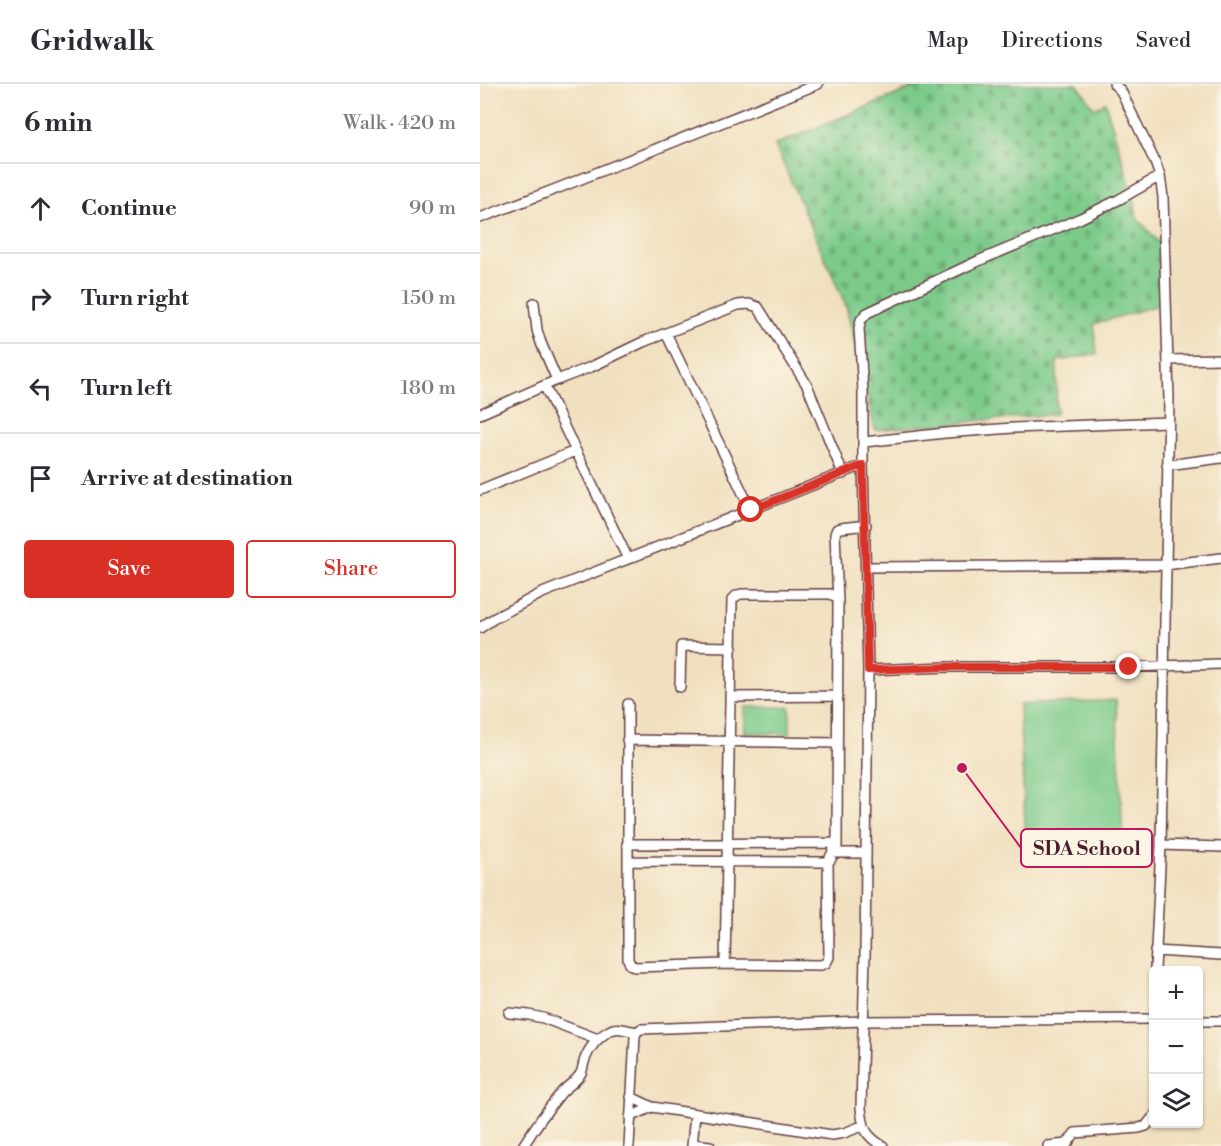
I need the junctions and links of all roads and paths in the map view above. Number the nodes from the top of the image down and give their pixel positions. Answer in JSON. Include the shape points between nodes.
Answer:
{"nodes":[{"id":1,"x":818,"y":84,"type":"edge"},
{"id":2,"x":1114,"y":84,"type":"edge"},
{"id":3,"x":1160,"y":176,"type":"junction"},
{"id":4,"x":480,"y":218,"type":"edge"},
{"id":5,"x":534,"y":303,"type":"dead end"},
{"id":6,"x":666,"y":333,"type":"junction"},
{"id":7,"x":1221,"y":359,"type":"edge"},
{"id":8,"x":1169,"y":360,"type":"junction"},
{"id":9,"x":557,"y":380,"type":"junction"},
{"id":10,"x":544,"y":387,"type":"junction"},
{"id":11,"x":480,"y":414,"type":"edge"},
{"id":12,"x":1168,"y":422,"type":"junction"},
{"id":13,"x":864,"y":442,"type":"junction"},
{"id":14,"x":575,"y":451,"type":"junction"},
{"id":15,"x":1221,"y":458,"type":"edge"},
{"id":16,"x":863,"y":465,"type":"junction"},
{"id":17,"x":1167,"y":465,"type":"junction"},
{"id":18,"x":843,"y":474,"type":"junction"},
{"id":19,"x":480,"y":490,"type":"edge"},
{"id":20,"x":751,"y":510,"type":"junction"},
{"id":21,"x":866,"y":525,"type":"junction"},
{"id":22,"x":1221,"y":558,"type":"edge"},
{"id":23,"x":628,"y":559,"type":"junction"},
{"id":24,"x":1165,"y":565,"type":"junction"},
{"id":25,"x":867,"y":567,"type":"junction"},
{"id":26,"x":837,"y":597,"type":"junction"},
{"id":27,"x":480,"y":628,"type":"edge"},
{"id":28,"x":732,"y":647,"type":"junction"},
{"id":29,"x":1221,"y":664,"type":"edge"},
{"id":30,"x":1164,"y":666,"type":"junction"},
{"id":31,"x":868,"y":670,"type":"junction"},
{"id":32,"x":680,"y":687,"type":"dead end"},
{"id":33,"x":838,"y":696,"type":"junction"},
{"id":34,"x":730,"y":697,"type":"junction"},
{"id":35,"x":628,"y":704,"type":"dead end"},
{"id":36,"x":627,"y":740,"type":"junction"},
{"id":37,"x":729,"y":742,"type":"junction"},
{"id":38,"x":837,"y":743,"type":"junction"},
{"id":39,"x":627,"y":844,"type":"junction"},
{"id":40,"x":727,"y":844,"type":"junction"},
{"id":41,"x":1161,"y":845,"type":"junction"},
{"id":42,"x":1221,"y":847,"type":"edge"},
{"id":43,"x":837,"y":848,"type":"junction"},
{"id":44,"x":865,"y":853,"type":"junction"},
{"id":45,"x":628,"y":861,"type":"junction"},
{"id":46,"x":727,"y":861,"type":"junction"},
{"id":47,"x":828,"y":862,"type":"junction"},
{"id":48,"x":1155,"y":951,"type":"junction"},
{"id":49,"x":1221,"y":955,"type":"edge"},
{"id":50,"x":725,"y":964,"type":"junction"},
{"id":51,"x":1155,"y":966,"type":"edge"},
{"id":52,"x":509,"y":1013,"type":"dead end"},
{"id":53,"x":1149,"y":1019,"type":"edge"},
{"id":54,"x":864,"y":1021,"type":"junction"},
{"id":55,"x":1203,"y":1021,"type":"edge"},
{"id":56,"x":1221,"y":1021,"type":"edge"},
{"id":57,"x":636,"y":1032,"type":"junction"},
{"id":58,"x":598,"y":1040,"type":"junction"},
{"id":59,"x":631,"y":1097,"type":"junction"},
{"id":60,"x":652,"y":1107,"type":"junction"},
{"id":61,"x":695,"y":1114,"type":"junction"},
{"id":62,"x":630,"y":1117,"type":"junction"},
{"id":63,"x":1149,"y":1122,"type":"edge"},
{"id":64,"x":862,"y":1126,"type":"junction"},
{"id":65,"x":832,"y":1135,"type":"junction"},
{"id":66,"x":693,"y":1145,"type":"edge"},
{"id":67,"x":523,"y":1146,"type":"edge"},
{"id":68,"x":629,"y":1146,"type":"edge"},
{"id":69,"x":711,"y":1146,"type":"edge"},
{"id":70,"x":831,"y":1146,"type":"edge"},
{"id":71,"x":883,"y":1146,"type":"edge"},
{"id":72,"x":1048,"y":1146,"type":"edge"}],
"edges":[{"from":1,"to":4,"type":"street"},
{"from":2,"to":3,"type":"street","via":[[1121,90]]},
{"from":3,"to":8,"type":"street"},
{"from":3,"to":13,"type":"street","via":[[1081,218],[867,313],[859,328]]},
{"from":5,"to":9,"type":"street","via":[[537,330]]},
{"from":6,"to":9,"type":"street"},
{"from":6,"to":18,"type":"street","via":[[738,305],[758,307],[807,385]]},
{"from":6,"to":20,"type":"street"},
{"from":7,"to":8,"type":"street"},
{"from":8,"to":12,"type":"street"},
{"from":9,"to":10,"type":"street"},
{"from":10,"to":11,"type":"street"},
{"from":10,"to":14,"type":"street"},
{"from":12,"to":13,"type":"street","via":[[1013,428]]},
{"from":12,"to":17,"type":"street"},
{"from":13,"to":16,"type":"street"},
{"from":14,"to":19,"type":"street"},
{"from":14,"to":23,"type":"street"},
{"from":15,"to":17,"type":"street"},
{"from":16,"to":18,"type":"street"},
{"from":16,"to":21,"type":"street"},
{"from":17,"to":24,"type":"street"},
{"from":18,"to":20,"type":"street"},
{"from":20,"to":23,"type":"street"},
{"from":21,"to":25,"type":"street"},
{"from":21,"to":26,"type":"street","via":[[837,529]]},
{"from":22,"to":24,"type":"street"},
{"from":23,"to":27,"type":"street","via":[[540,594]]},
{"from":24,"to":25,"type":"street"},
{"from":24,"to":30,"type":"street"},
{"from":25,"to":31,"type":"street"},
{"from":26,"to":28,"type":"street","via":[[736,596],[732,600]]},
{"from":26,"to":33,"type":"street"},
{"from":28,"to":32,"type":"street","via":[[681,646]]},
{"from":28,"to":34,"type":"street"},
{"from":29,"to":30,"type":"street"},
{"from":30,"to":31,"type":"street"},
{"from":30,"to":41,"type":"street"},
{"from":31,"to":44,"type":"street"},
{"from":33,"to":34,"type":"street"},
{"from":33,"to":38,"type":"street"},
{"from":34,"to":37,"type":"street"},
{"from":35,"to":36,"type":"street"},
{"from":36,"to":37,"type":"street"},
{"from":36,"to":39,"type":"street"},
{"from":37,"to":38,"type":"street"},
{"from":37,"to":40,"type":"street"},
{"from":38,"to":43,"type":"street"},
{"from":39,"to":40,"type":"street"},
{"from":39,"to":45,"type":"street"},
{"from":40,"to":43,"type":"street"},
{"from":40,"to":46,"type":"street"},
{"from":41,"to":42,"type":"street"},
{"from":41,"to":48,"type":"street"},
{"from":43,"to":44,"type":"street"},
{"from":43,"to":47,"type":"street"},
{"from":44,"to":54,"type":"street"},
{"from":45,"to":46,"type":"street"},
{"from":45,"to":50,"type":"street","via":[[630,964]]},
{"from":46,"to":47,"type":"street"},
{"from":46,"to":50,"type":"street"},
{"from":47,"to":50,"type":"street","via":[[826,963]]},
{"from":48,"to":49,"type":"street"},
{"from":48,"to":51,"type":"street"},
{"from":52,"to":58,"type":"street","via":[[543,1018]]},
{"from":53,"to":54,"type":"street"},
{"from":54,"to":57,"type":"street"},
{"from":54,"to":64,"type":"street"},
{"from":55,"to":56,"type":"street"},
{"from":57,"to":58,"type":"street","via":[[619,1028]]},
{"from":57,"to":59,"type":"street"},
{"from":58,"to":67,"type":"street","via":[[579,1076],[539,1120]]},
{"from":59,"to":60,"type":"street"},
{"from":59,"to":62,"type":"street"},
{"from":60,"to":61,"type":"street"},
{"from":60,"to":62,"type":"street"},
{"from":61,"to":65,"type":"street"},
{"from":61,"to":66,"type":"street"},
{"from":62,"to":68,"type":"street"},
{"from":63,"to":72,"type":"street","via":[[1139,1128],[1076,1133],[1067,1144]]},
{"from":64,"to":65,"type":"street"},
{"from":64,"to":71,"type":"street","via":[[868,1136]]},
{"from":65,"to":70,"type":"street"},
{"from":66,"to":69,"type":"street"}]}
